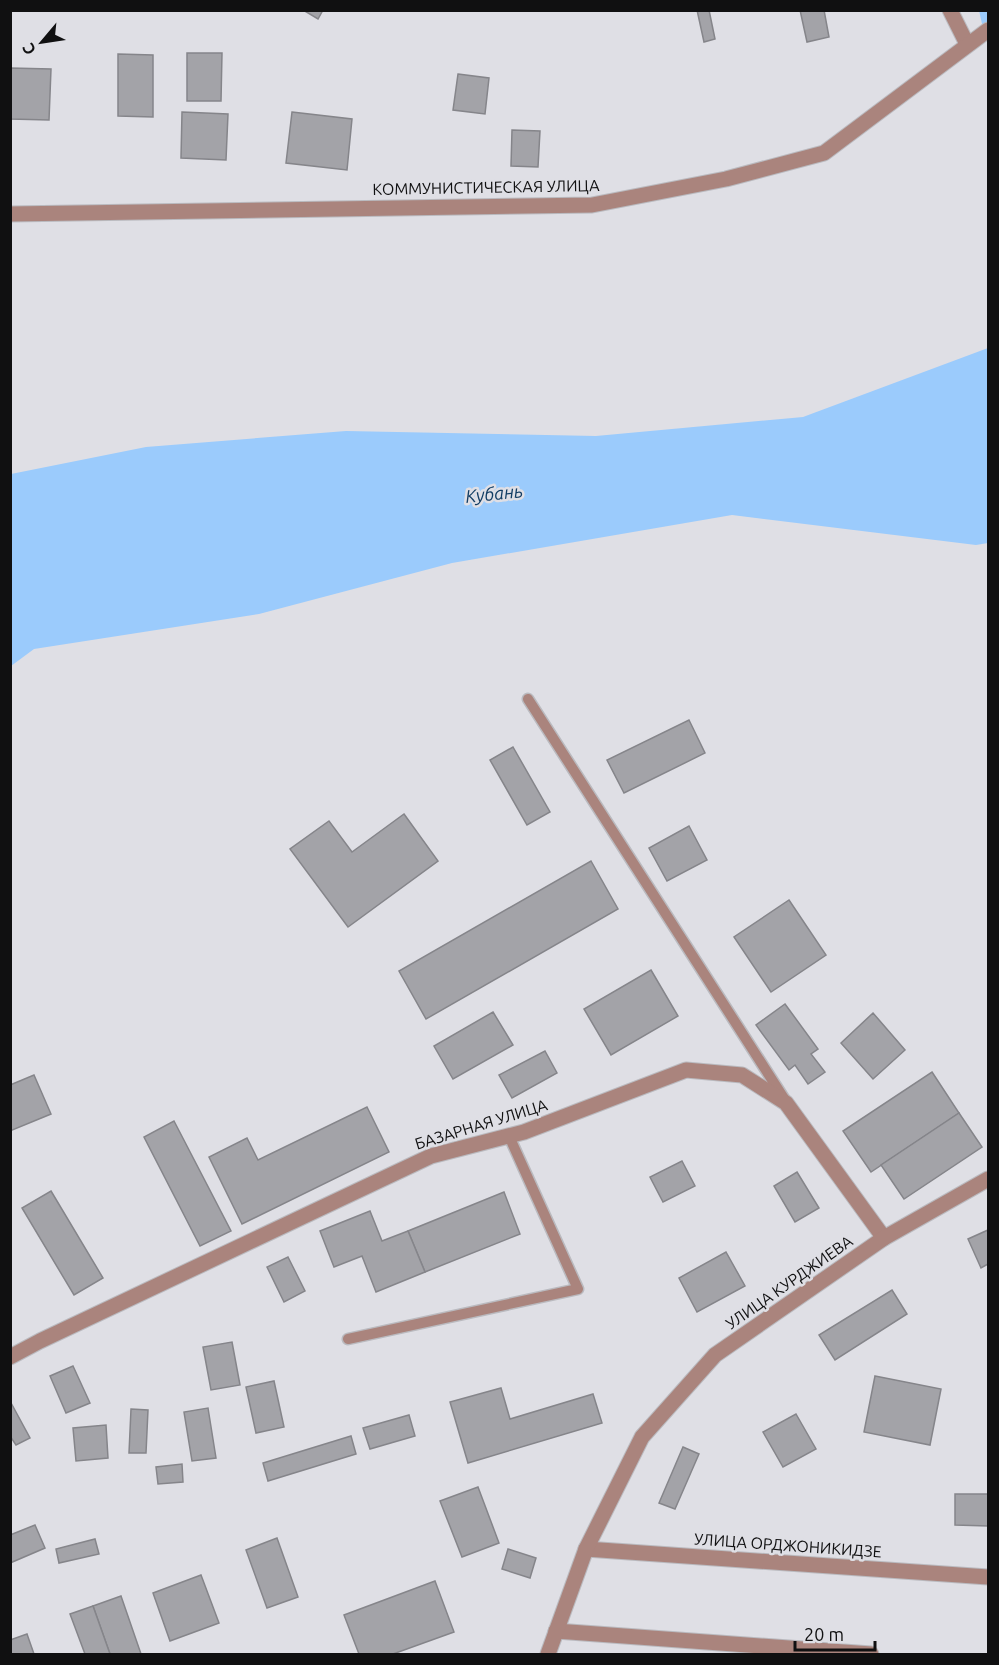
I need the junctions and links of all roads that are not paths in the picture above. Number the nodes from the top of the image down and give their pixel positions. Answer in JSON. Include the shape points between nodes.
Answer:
{"nodes":[{"id":1,"x":950,"y":10,"type":"edge"},
{"id":2,"x":988,"y":30,"type":"edge"},
{"id":3,"x":968,"y":44,"type":"junction"},
{"id":4,"x":10,"y":214,"type":"edge"},
{"id":5,"x":528,"y":699,"type":"dead end"},
{"id":6,"x":786,"y":1103,"type":"junction"},
{"id":7,"x":509,"y":1136,"type":"junction"},
{"id":8,"x":988,"y":1179,"type":"edge"},
{"id":9,"x":884,"y":1238,"type":"junction"},
{"id":10,"x":348,"y":1339,"type":"dead end"},
{"id":11,"x":10,"y":1357,"type":"edge"},
{"id":12,"x":586,"y":1549,"type":"junction"},
{"id":13,"x":988,"y":1577,"type":"edge"},
{"id":14,"x":556,"y":1631,"type":"junction"},
{"id":15,"x":748,"y":1650,"type":"edge"},
{"id":16,"x":548,"y":1654,"type":"edge"},
{"id":17,"x":872,"y":1654,"type":"edge"}],
"edges":[{"from":1,"to":3,"type":"street"},
{"from":2,"to":3,"type":"street","name":"КОММУНИСТИЧЕСКАЯ УЛИЦА"},
{"from":3,"to":4,"type":"street","name":"КОММУНИСТИЧЕСКАЯ УЛИЦА","via":[[824,153],[726,179],[592,205]]},
{"from":5,"to":6,"type":"lane"},
{"from":6,"to":7,"type":"street","name":"БАЗАРНАЯ УЛИЦА","via":[[742,1075],[686,1070]]},
{"from":6,"to":9,"type":"street","name":"БАЗАРНАЯ УЛИЦА"},
{"from":7,"to":10,"type":"lane","via":[[578,1289]]},
{"from":7,"to":11,"type":"street","name":"БАЗАРНАЯ УЛИЦА","via":[[431,1156]]},
{"from":8,"to":9,"type":"street","name":"УЛИЦА КУРДЖИЕВА"},
{"from":9,"to":12,"type":"street","name":"УЛИЦА КУРДЖИЕВА","via":[[715,1355],[642,1437]]},
{"from":12,"to":13,"type":"street","name":"УЛИЦА ОРДЖОНИКИДЗЕ"},
{"from":12,"to":14,"type":"street"},
{"from":14,"to":15,"type":"street"},
{"from":14,"to":16,"type":"street"},
{"from":15,"to":17,"type":"street"}]}
